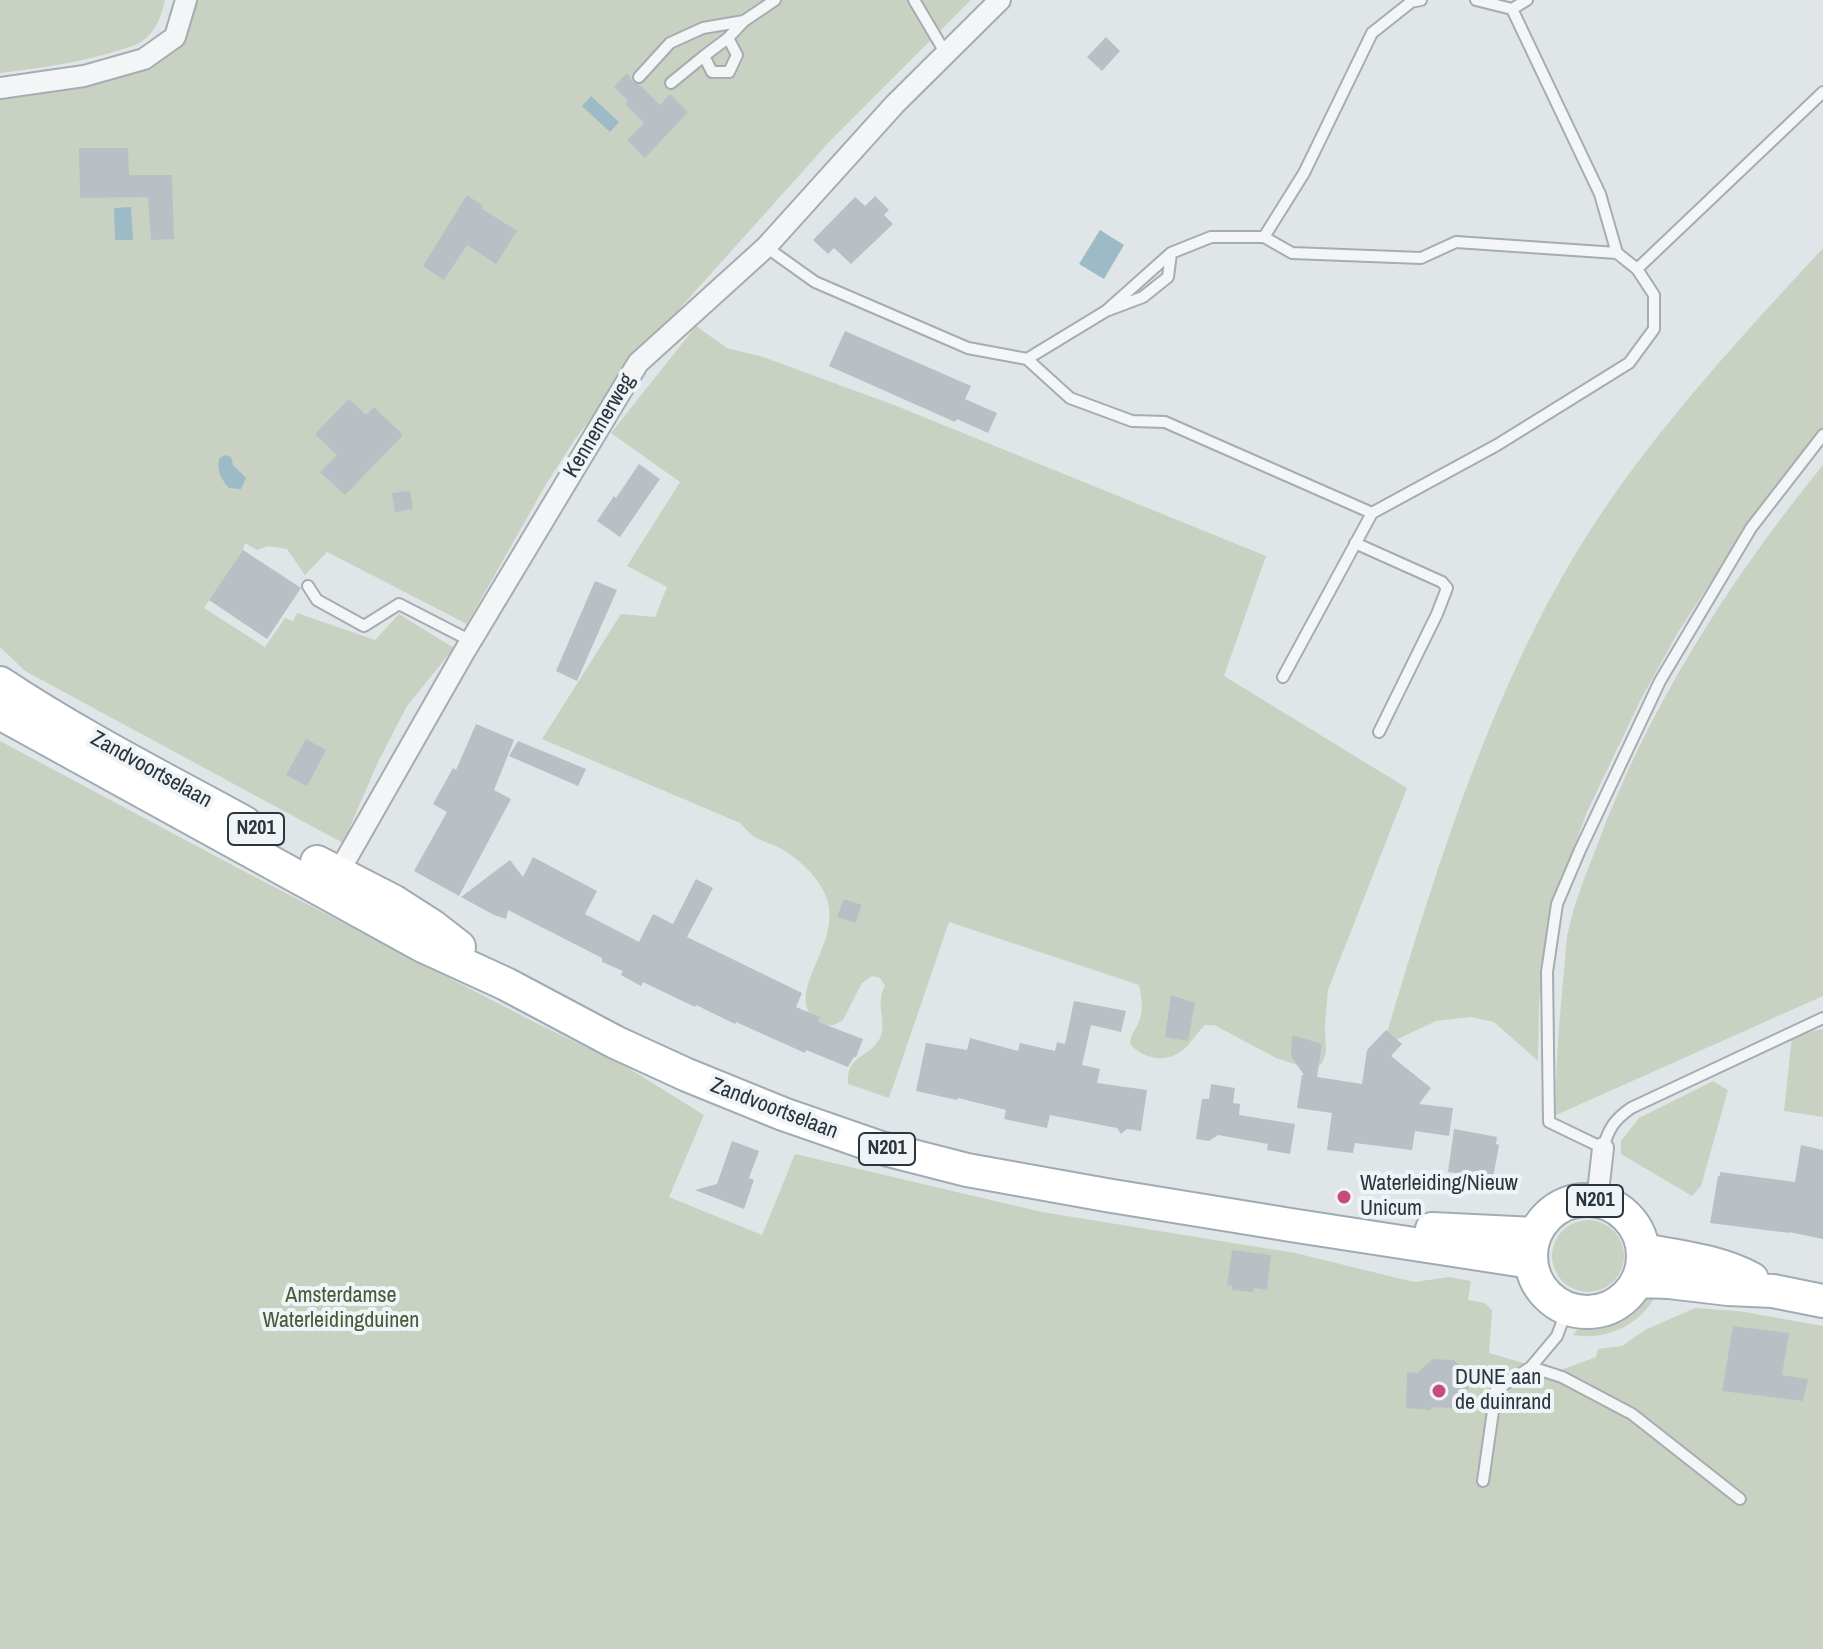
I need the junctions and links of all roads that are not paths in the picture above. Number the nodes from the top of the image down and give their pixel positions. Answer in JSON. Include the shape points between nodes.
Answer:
{"nodes":[{"id":1,"x":186,"y":0,"type":"edge"},
{"id":2,"x":775,"y":0,"type":"edge"},
{"id":3,"x":914,"y":0,"type":"edge"},
{"id":4,"x":1000,"y":0,"type":"edge"},
{"id":5,"x":1421,"y":0,"type":"edge"},
{"id":6,"x":1476,"y":0,"type":"edge"},
{"id":7,"x":1527,"y":0,"type":"edge"},
{"id":8,"x":1512,"y":9,"type":"junction"},
{"id":9,"x":744,"y":21,"type":"junction"},
{"id":10,"x":728,"y":38,"type":"junction"},
{"id":11,"x":946,"y":54,"type":"junction"},
{"id":12,"x":704,"y":56,"type":"junction"},
{"id":13,"x":639,"y":77,"type":"dead end"},
{"id":14,"x":671,"y":83,"type":"dead end"},
{"id":15,"x":0,"y":88,"type":"edge"},
{"id":16,"x":1823,"y":92,"type":"edge"},
{"id":17,"x":1264,"y":237,"type":"junction"},
{"id":18,"x":766,"y":247,"type":"junction"},
{"id":19,"x":1617,"y":253,"type":"junction"},
{"id":20,"x":1637,"y":269,"type":"junction"},
{"id":21,"x":1027,"y":359,"type":"junction"},
{"id":22,"x":1823,"y":435,"type":"edge"},
{"id":23,"x":1372,"y":513,"type":"junction"},
{"id":24,"x":1355,"y":543,"type":"junction"},
{"id":25,"x":308,"y":586,"type":"dead end"},
{"id":26,"x":471,"y":641,"type":"junction"},
{"id":27,"x":1283,"y":677,"type":"dead end"},
{"id":28,"x":0,"y":683,"type":"edge"},
{"id":29,"x":0,"y":713,"type":"edge"},
{"id":30,"x":1379,"y":732,"type":"dead end"},
{"id":31,"x":333,"y":883,"type":"junction"},
{"id":32,"x":1823,"y":1018,"type":"edge"},
{"id":33,"x":1603,"y":1148,"type":"junction"},
{"id":34,"x":1597,"y":1201,"type":"junction"},
{"id":35,"x":1533,"y":1248,"type":"junction"},
{"id":36,"x":1641,"y":1265,"type":"junction"},
{"id":37,"x":1823,"y":1301,"type":"edge"},
{"id":38,"x":1567,"y":1309,"type":"junction"},
{"id":39,"x":1531,"y":1367,"type":"junction"},
{"id":40,"x":1483,"y":1481,"type":"dead end"},
{"id":41,"x":1740,"y":1499,"type":"dead end"}],
"edges":[{"from":1,"to":15,"type":"street","via":[[175,37],[144,59],[84,76]]},
{"from":2,"to":9,"type":"lane"},
{"from":3,"to":11,"type":"lane"},
{"from":4,"to":11,"type":"street","name":"Kennemerweg"},
{"from":5,"to":17,"type":"lane","via":[[1372,33],[1304,173]]},
{"from":6,"to":8,"type":"lane"},
{"from":7,"to":8,"type":"lane"},
{"from":8,"to":19,"type":"lane","via":[[1600,194]]},
{"from":9,"to":10,"type":"lane"},
{"from":9,"to":13,"type":"lane","via":[[703,28],[670,43]]},
{"from":10,"to":12,"type":"lane"},
{"from":10,"to":12,"type":"lane","via":[[737,55],[729,72],[712,72]]},
{"from":11,"to":18,"type":"street","name":"Kennemerweg"},
{"from":12,"to":14,"type":"lane"},
{"from":16,"to":20,"type":"lane"},
{"from":17,"to":19,"type":"lane","via":[[1292,253],[1421,258],[1456,242]]},
{"from":17,"to":21,"type":"lane","via":[[1211,237],[1171,253],[1168,277],[1143,297],[1106,311]]},
{"from":18,"to":21,"type":"lane","via":[[815,282],[954,342]]},
{"from":18,"to":26,"type":"street","name":"Kennemerweg","via":[[638,363]]},
{"from":19,"to":20,"type":"lane"},
{"from":20,"to":23,"type":"lane","via":[[1654,295],[1654,329],[1629,363],[1497,445]]},
{"from":21,"to":23,"type":"lane","via":[[1070,398],[1132,421],[1165,422]]},
{"from":22,"to":33,"type":"lane","via":[[1751,528],[1660,681],[1557,904],[1547,972],[1549,1122]]},
{"from":23,"to":24,"type":"lane"},
{"from":24,"to":27,"type":"lane"},
{"from":24,"to":30,"type":"lane","via":[[1447,588]]},
{"from":25,"to":26,"type":"lane","via":[[317,600],[364,626],[399,604]]},
{"from":26,"to":31,"type":"street","name":"Kennemerweg"},
{"from":28,"to":31,"type":"main road","name":"Zandvoortselaan","number":"N201"},
{"from":29,"to":31,"type":"main road","name":"Zandvoortselaan","number":"N201","via":[[123,782]]},
{"from":31,"to":35,"type":"main road","name":"Zandvoortselaan","number":"N201","via":[[393,901],[506,984],[615,1042],[783,1114],[881,1148],[967,1170],[1297,1226]]},
{"from":32,"to":33,"type":"lane","via":[[1631,1108],[1618,1116]]},
{"from":33,"to":34,"type":"street"},
{"from":34,"to":35,"type":"main road","number":"N201","via":[[1578,1201],[1553,1211],[1542,1222]]},
{"from":34,"to":36,"type":"main road","number":"N201","via":[[1624,1214],[1639,1235]]},
{"from":35,"to":38,"type":"main road","via":[[1536,1281]]},
{"from":36,"to":37,"type":"main road","via":[[1669,1282]]},
{"from":36,"to":38,"type":"main road","via":[[1621,1300],[1608,1308]]},
{"from":38,"to":39,"type":"lane","via":[[1557,1336]]},
{"from":39,"to":40,"type":"lane","via":[[1496,1390]]},
{"from":39,"to":41,"type":"lane","via":[[1562,1377],[1632,1414]]}]}
